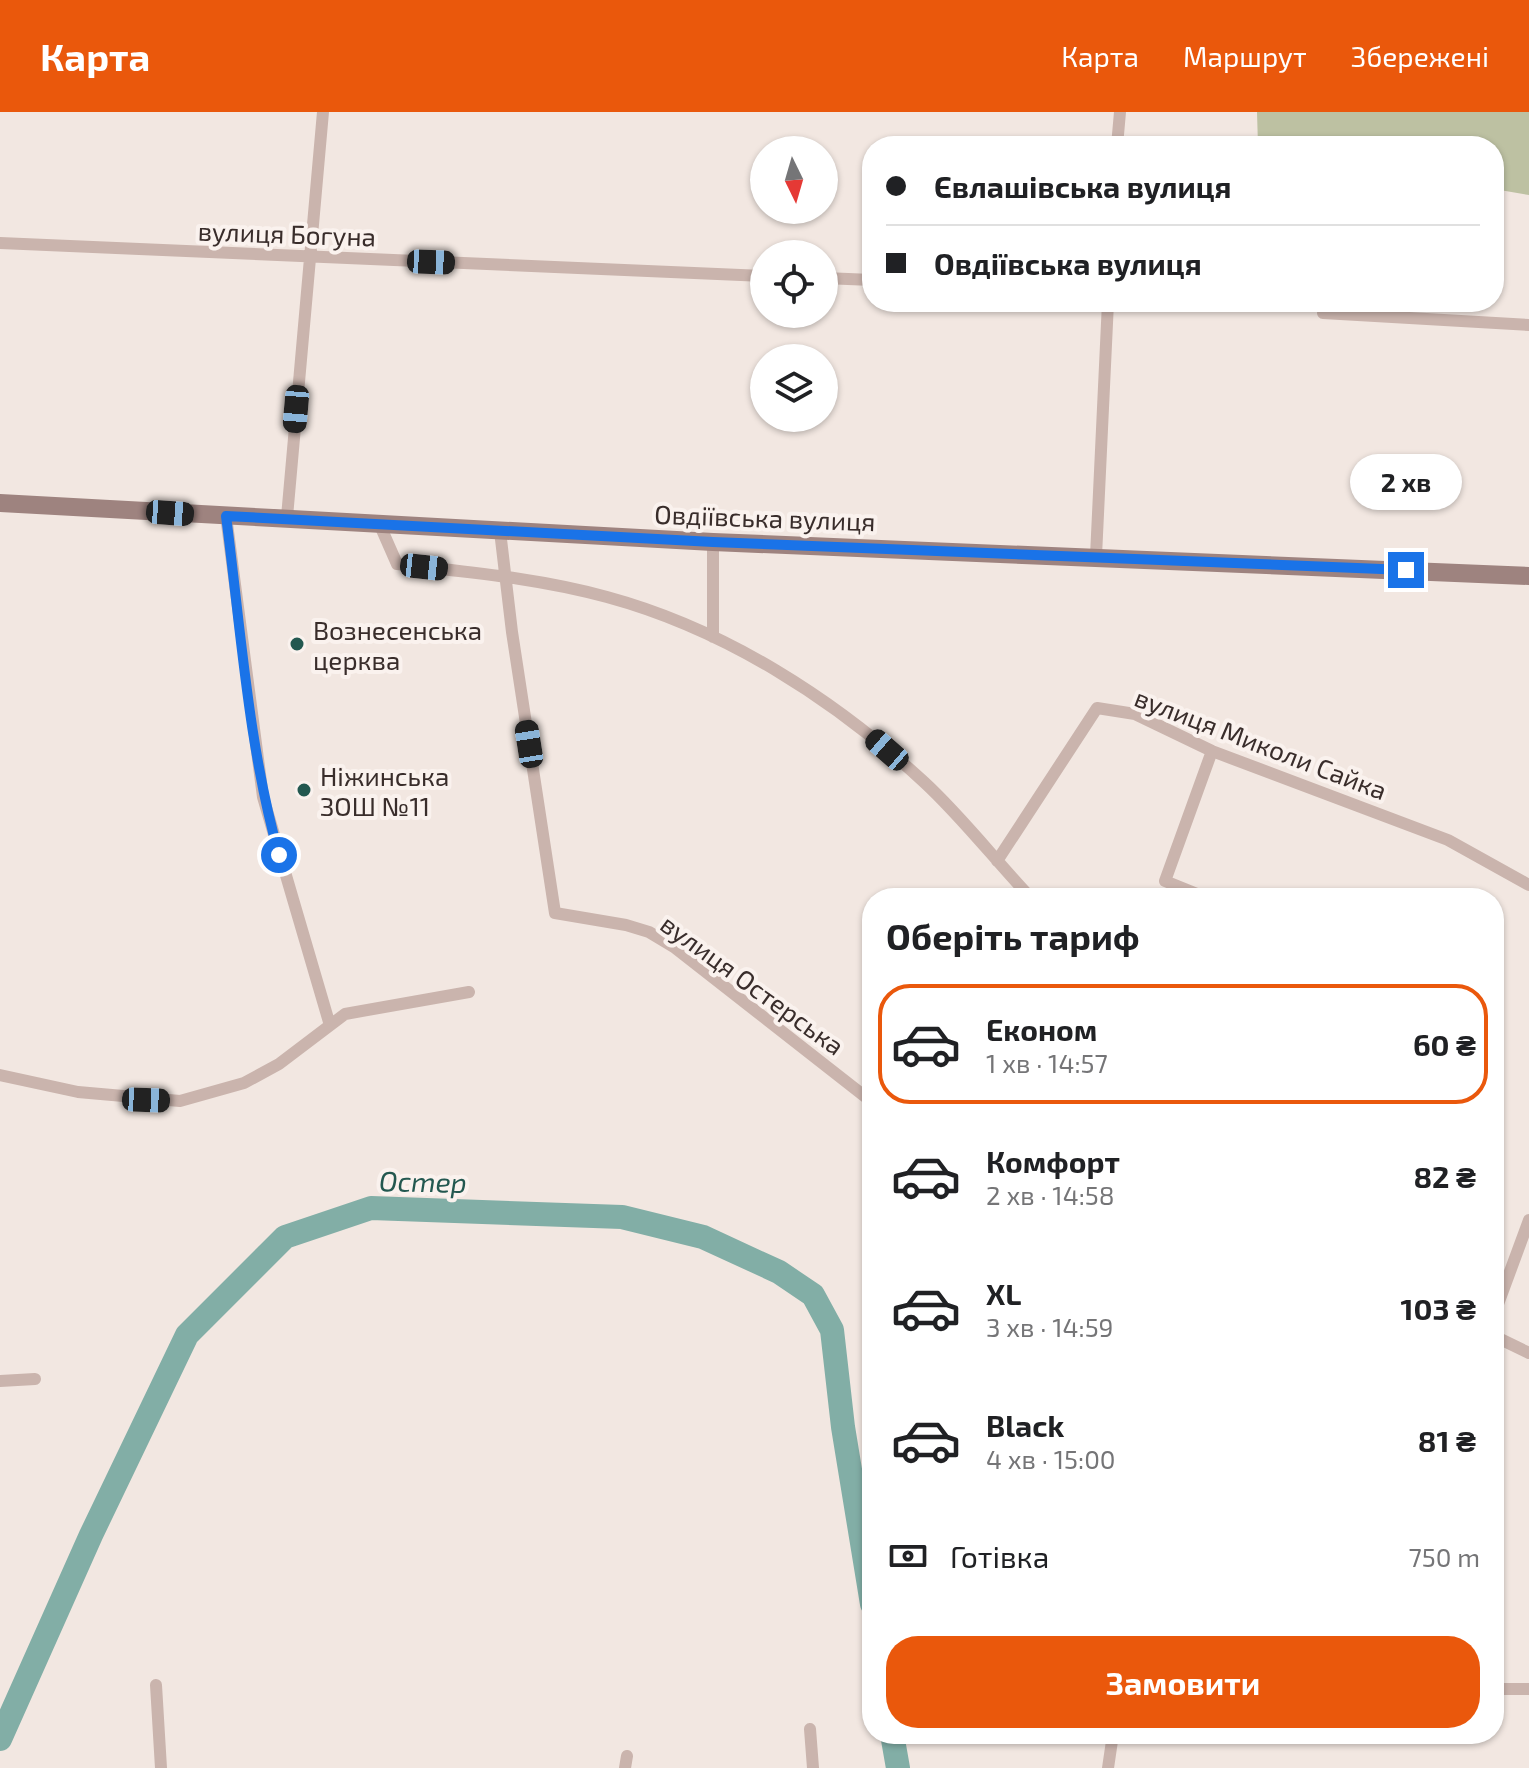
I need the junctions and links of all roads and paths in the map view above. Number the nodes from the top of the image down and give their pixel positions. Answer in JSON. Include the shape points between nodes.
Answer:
{"nodes":[{"id":1,"x":323,"y":112,"type":"edge"},
{"id":2,"x":1120,"y":112,"type":"edge"},
{"id":3,"x":1118,"y":136,"type":"edge"},
{"id":4,"x":0,"y":243,"type":"edge"},
{"id":5,"x":310,"y":256,"type":"junction"},
{"id":6,"x":750,"y":275,"type":"edge"},
{"id":7,"x":838,"y":279,"type":"edge"},
{"id":8,"x":862,"y":280,"type":"edge"},
{"id":9,"x":1108,"y":312,"type":"edge"},
{"id":10,"x":1323,"y":313,"type":"dead end"},
{"id":11,"x":1529,"y":325,"type":"edge"},
{"id":12,"x":0,"y":503,"type":"edge"},
{"id":13,"x":226,"y":516,"type":"junction"},
{"id":14,"x":287,"y":517,"type":"junction"},
{"id":15,"x":379,"y":523,"type":"junction"},
{"id":16,"x":500,"y":531,"type":"junction"},
{"id":17,"x":713,"y":542,"type":"junction"},
{"id":18,"x":1096,"y":556,"type":"junction"},
{"id":19,"x":505,"y":576,"type":"junction"},
{"id":20,"x":1529,"y":576,"type":"edge"},
{"id":21,"x":713,"y":637,"type":"junction"},
{"id":22,"x":1212,"y":751,"type":"junction"},
{"id":23,"x":997,"y":861,"type":"junction"},
{"id":24,"x":1529,"y":885,"type":"edge"},
{"id":25,"x":1022,"y":888,"type":"edge"},
{"id":26,"x":1182,"y":888,"type":"edge"},
{"id":27,"x":469,"y":992,"type":"dead end"},
{"id":28,"x":329,"y":1022,"type":"junction"},
{"id":29,"x":0,"y":1075,"type":"edge"},
{"id":30,"x":862,"y":1094,"type":"edge"},
{"id":31,"x":1529,"y":1220,"type":"edge"},
{"id":32,"x":1504,"y":1288,"type":"edge"},
{"id":33,"x":1504,"y":1341,"type":"edge"},
{"id":34,"x":1529,"y":1353,"type":"edge"},
{"id":35,"x":35,"y":1379,"type":"dead end"},
{"id":36,"x":0,"y":1381,"type":"edge"},
{"id":37,"x":156,"y":1685,"type":"dead end"},
{"id":38,"x":1504,"y":1689,"type":"edge"},
{"id":39,"x":1529,"y":1689,"type":"edge"},
{"id":40,"x":810,"y":1729,"type":"dead end"},
{"id":41,"x":1112,"y":1744,"type":"edge"},
{"id":42,"x":161,"y":1768,"type":"edge"},
{"id":43,"x":813,"y":1768,"type":"edge"},
{"id":44,"x":1108,"y":1768,"type":"edge"}],
"edges":[{"from":1,"to":5,"type":"street"},
{"from":2,"to":3,"type":"street"},
{"from":4,"to":5,"type":"street","name":"вулиця Богуна"},
{"from":5,"to":6,"type":"street","name":"вулиця Богуна"},
{"from":5,"to":14,"type":"street"},
{"from":7,"to":8,"type":"street"},
{"from":9,"to":18,"type":"street"},
{"from":10,"to":11,"type":"street"},
{"from":12,"to":13,"type":"main road","name":"Овдіївська вулиця"},
{"from":13,"to":14,"type":"main road","name":"Овдіївська вулиця"},
{"from":13,"to":28,"type":"street","via":[[263,797]]},
{"from":14,"to":15,"type":"main road","name":"Овдіївська вулиця"},
{"from":15,"to":16,"type":"main road","name":"Овдіївська вулиця"},
{"from":15,"to":19,"type":"street","via":[[397,564]]},
{"from":16,"to":17,"type":"main road","name":"Овдіївська вулиця"},
{"from":16,"to":19,"type":"street","name":"вулиця Остерська"},
{"from":17,"to":18,"type":"main road","name":"Овдіївська вулиця"},
{"from":17,"to":21,"type":"street"},
{"from":18,"to":20,"type":"main road","name":"Овдіївська вулиця"},
{"from":19,"to":21,"type":"street","via":[[607,597]]},
{"from":19,"to":30,"type":"street","name":"вулиця Остерська","via":[[555,913],[649,932]]},
{"from":21,"to":23,"type":"street","via":[[849,717],[925,783]]},
{"from":22,"to":23,"type":"street","name":"вулиця Миколи Сайка","via":[[1135,714],[1097,708]]},
{"from":22,"to":24,"type":"street","name":"вулиця Миколи Сайка","via":[[1448,840]]},
{"from":22,"to":26,"type":"street","via":[[1165,881]]},
{"from":23,"to":25,"type":"street"},
{"from":27,"to":28,"type":"street","via":[[345,1014]]},
{"from":28,"to":29,"type":"street","via":[[279,1064],[244,1083],[180,1101],[78,1092]]},
{"from":31,"to":32,"type":"street"},
{"from":33,"to":34,"type":"street"},
{"from":35,"to":36,"type":"street"},
{"from":37,"to":42,"type":"street"},
{"from":38,"to":39,"type":"street"},
{"from":40,"to":43,"type":"street"},
{"from":41,"to":44,"type":"street"}]}
